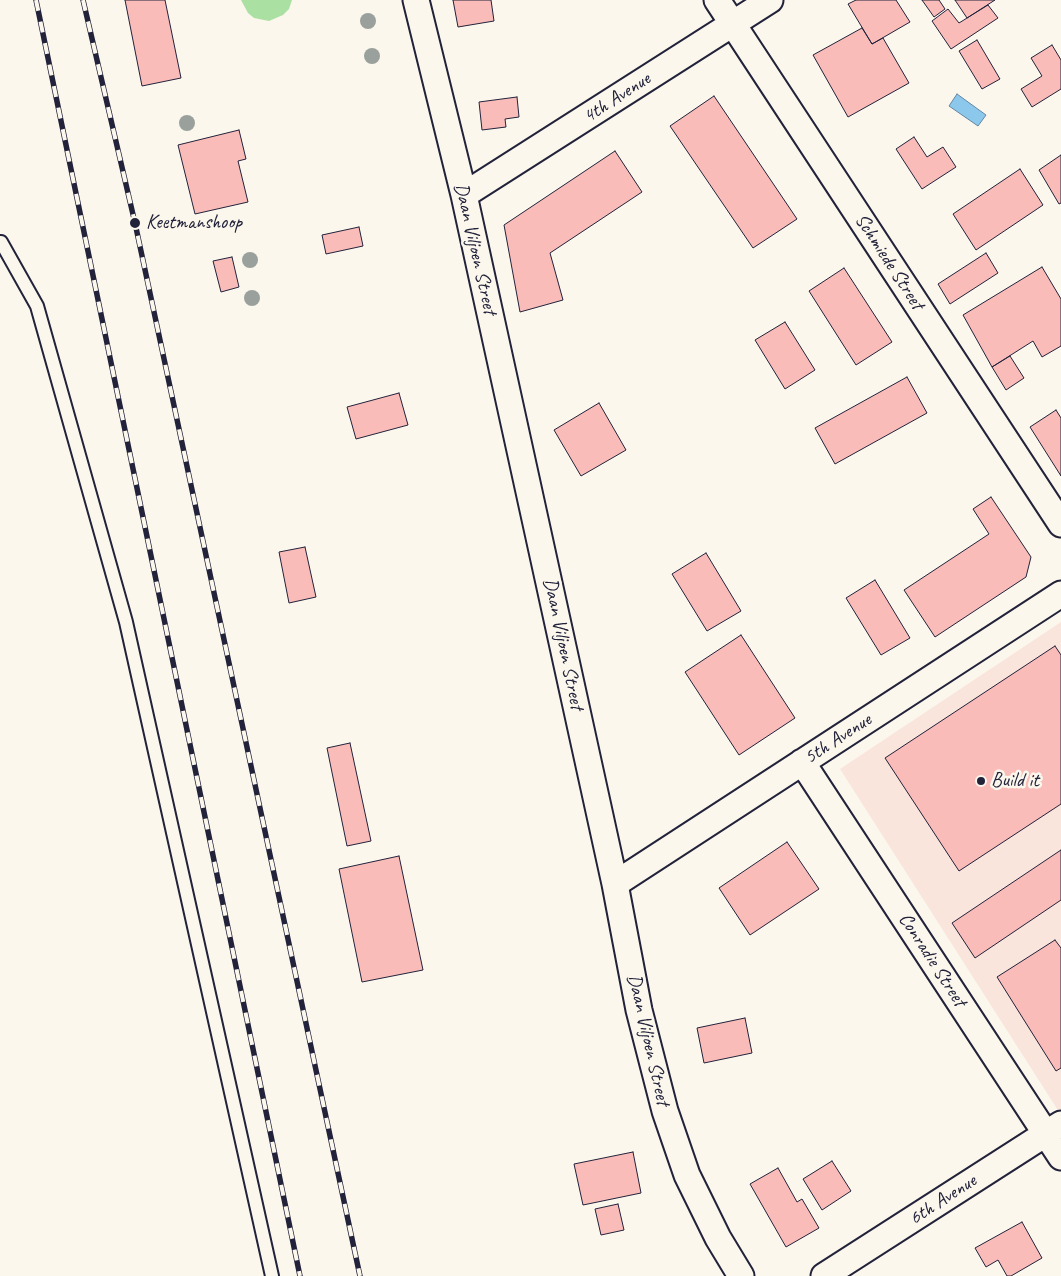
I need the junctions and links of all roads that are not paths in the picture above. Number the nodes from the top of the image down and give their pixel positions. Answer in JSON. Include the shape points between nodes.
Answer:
{"nodes":[{"id":1,"x":416,"y":0,"type":"edge"},
{"id":2,"x":717,"y":0,"type":"edge"},
{"id":3,"x":770,"y":0,"type":"edge"},
{"id":4,"x":733,"y":24,"type":"junction"},
{"id":5,"x":464,"y":195,"type":"junction"},
{"id":6,"x":0,"y":242,"type":"edge"},
{"id":7,"x":1061,"y":524,"type":"edge"},
{"id":8,"x":1061,"y":594,"type":"edge"},
{"id":9,"x":802,"y":762,"type":"junction"},
{"id":10,"x":615,"y":884,"type":"junction"},
{"id":11,"x":1054,"y":1129,"type":"edge"},
{"id":12,"x":1061,"y":1157,"type":"edge"},
{"id":13,"x":272,"y":1276,"type":"edge"},
{"id":14,"x":741,"y":1276,"type":"edge"},
{"id":15,"x":824,"y":1276,"type":"edge"}],
"edges":[{"from":1,"to":5,"type":"street","name":"Daan Viljoen Street"},
{"from":2,"to":4,"type":"street","name":"Schmiede Street"},
{"from":3,"to":4,"type":"street","name":"4th Avenue"},
{"from":4,"to":5,"type":"street","name":"4th Avenue"},
{"from":4,"to":7,"type":"street","name":"Schmiede Street"},
{"from":5,"to":10,"type":"street","name":"Daan Viljoen Street"},
{"from":6,"to":13,"type":"lane","via":[[37,306],[126,622]]},
{"from":8,"to":9,"type":"street","name":"5th Avenue"},
{"from":9,"to":10,"type":"street","name":"5th Avenue"},
{"from":9,"to":11,"type":"street","name":"Conradie Street"},
{"from":10,"to":14,"type":"street","name":"Daan Viljoen Street","via":[[639,1010],[665,1111],[687,1175]]},
{"from":11,"to":12,"type":"street","name":"Conradie Street"},
{"from":11,"to":15,"type":"street","name":"6th Avenue"}]}
